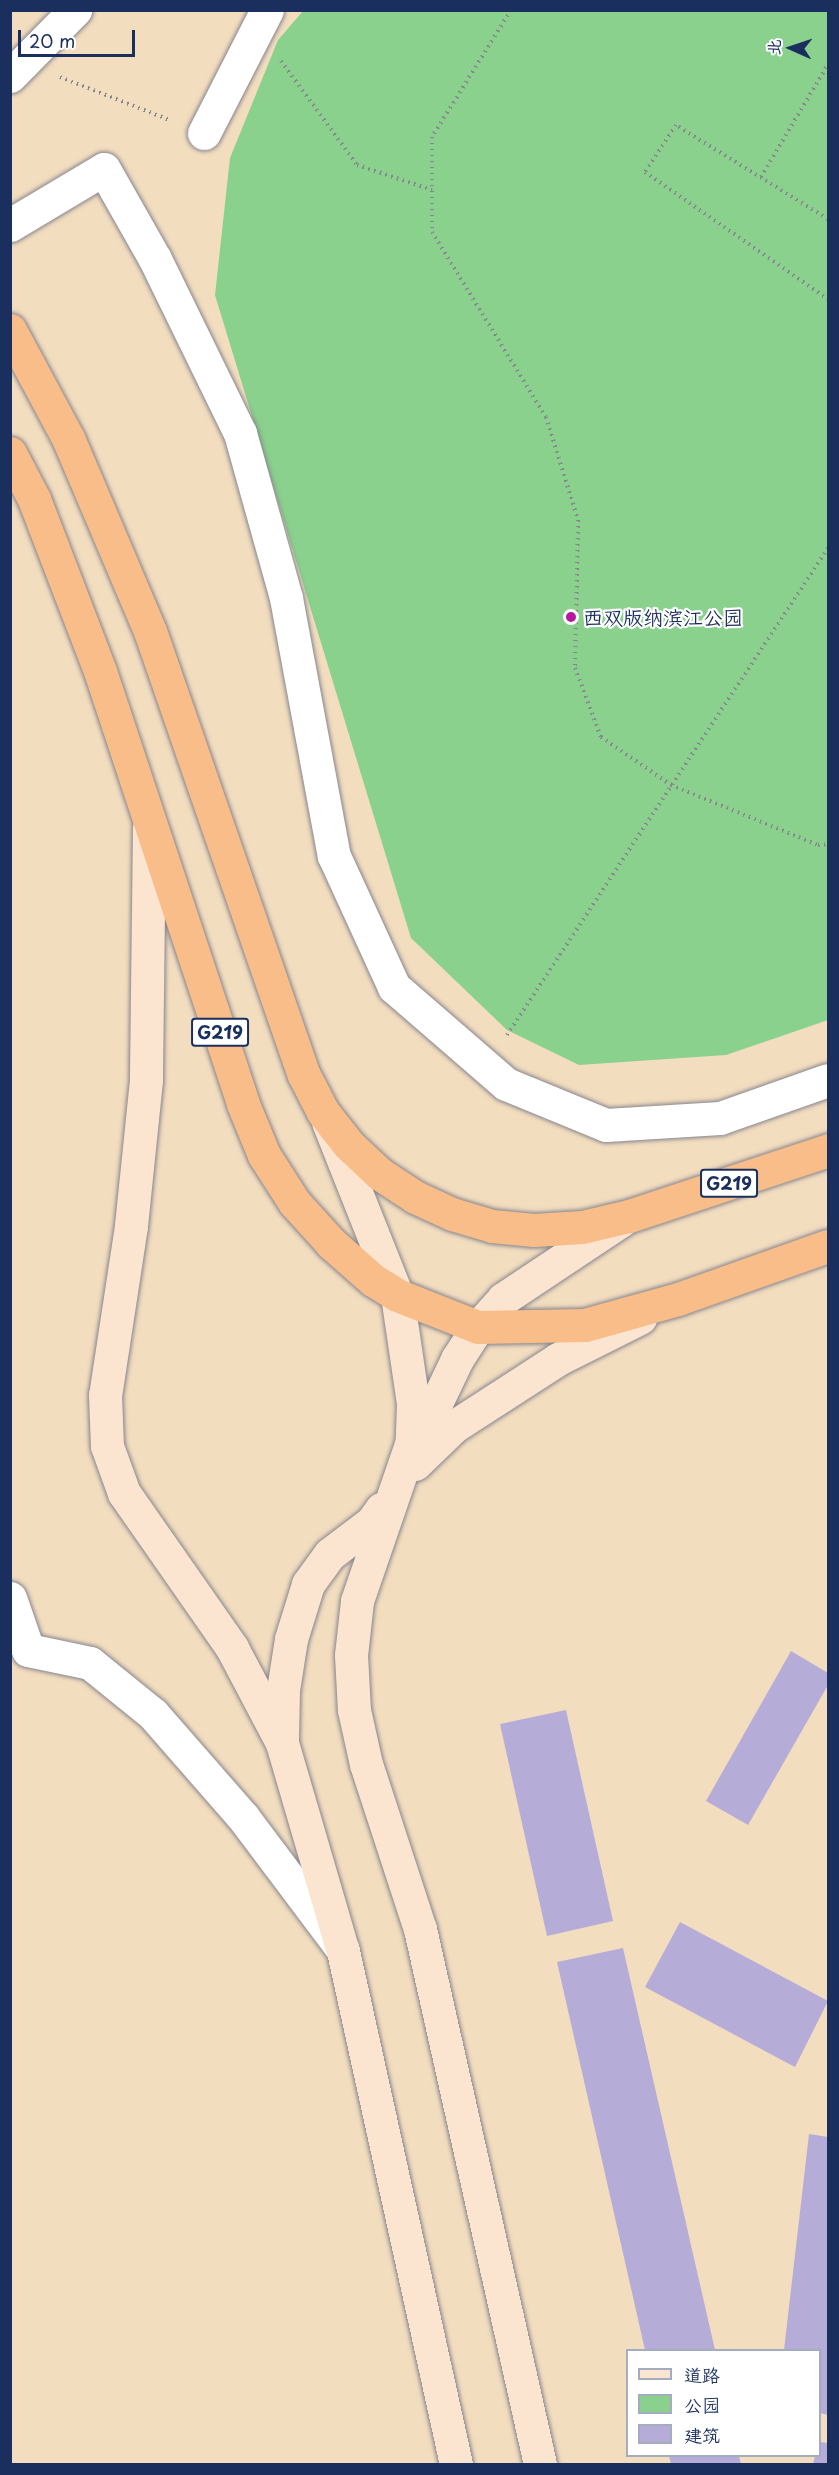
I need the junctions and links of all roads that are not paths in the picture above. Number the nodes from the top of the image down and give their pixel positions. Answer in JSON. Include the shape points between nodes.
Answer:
{"nodes":[{"id":1,"x":75,"y":10,"type":"edge"},
{"id":2,"x":263,"y":20,"type":"edge"},
{"id":3,"x":18,"y":70,"type":"edge"},
{"id":4,"x":204,"y":134,"type":"road end"},
{"id":5,"x":10,"y":225,"type":"edge"},
{"id":6,"x":10,"y":330,"type":"edge"},
{"id":7,"x":10,"y":453,"type":"edge"},
{"id":8,"x":148,"y":811,"type":"junction"},
{"id":9,"x":828,"y":1080,"type":"edge"},
{"id":10,"x":323,"y":1112,"type":"junction"},
{"id":11,"x":828,"y":1150,"type":"edge"},
{"id":12,"x":628,"y":1216,"type":"junction"},
{"id":13,"x":828,"y":1246,"type":"edge"},
{"id":14,"x":397,"y":1295,"type":"junction"},
{"id":15,"x":678,"y":1299,"type":"junction"},
{"id":16,"x":478,"y":1327,"type":"junction"},
{"id":17,"x":401,"y":1478,"type":"junction"},
{"id":18,"x":10,"y":1598,"type":"edge"},
{"id":19,"x":19,"y":1651,"type":"edge"},
{"id":20,"x":282,"y":1743,"type":"junction"},
{"id":21,"x":343,"y":1950,"type":"junction"},
{"id":22,"x":456,"y":2464,"type":"edge"},
{"id":23,"x":540,"y":2464,"type":"edge"}],
"edges":[{"from":1,"to":3,"type":"street"},
{"from":2,"to":4,"type":"street"},
{"from":5,"to":9,"type":"street","via":[[104,169],[155,259],[240,433],[286,598],[334,856],[394,987],[506,1084],[606,1125],[720,1118]]},
{"from":6,"to":10,"type":"highway","number":"G219","via":[[68,438],[150,631],[304,1075]]},
{"from":7,"to":8,"type":"highway","number":"G219","via":[[34,499]]},
{"from":8,"to":14,"type":"highway","number":"G219","via":[[243,1104],[264,1155],[294,1202],[331,1243],[373,1280]]},
{"from":8,"to":20,"type":"main road","via":[[146,1080],[131,1226],[105,1395],[106,1438],[124,1493],[232,1648]]},
{"from":10,"to":12,"type":"highway","number":"G219","via":[[349,1145],[380,1174],[415,1197],[452,1214],[492,1226],[534,1230],[582,1227]]},
{"from":10,"to":14,"type":"main road"},
{"from":11,"to":12,"type":"highway","number":"G219"},
{"from":12,"to":16,"type":"main road","via":[[534,1275],[503,1299]]},
{"from":13,"to":15,"type":"highway","number":"G219"},
{"from":14,"to":16,"type":"highway","number":"G219"},
{"from":14,"to":17,"type":"main road","via":[[413,1403],[412,1441]]},
{"from":15,"to":16,"type":"highway","number":"G219","via":[[585,1325]]},
{"from":15,"to":17,"type":"main road","via":[[558,1359],[453,1427]]},
{"from":16,"to":17,"type":"main road","via":[[457,1359]]},
{"from":17,"to":20,"type":"main road","via":[[372,1522],[330,1554],[308,1584],[291,1639],[283,1690]]},
{"from":17,"to":23,"type":"main road","via":[[372,1548],[357,1601],[351,1655],[354,1710],[366,1764],[420,1929]]},
{"from":18,"to":19,"type":"street"},
{"from":19,"to":21,"type":"street","via":[[90,1663],[153,1714],[243,1817]]},
{"from":20,"to":21,"type":"main road"},
{"from":21,"to":22,"type":"main road"}]}
